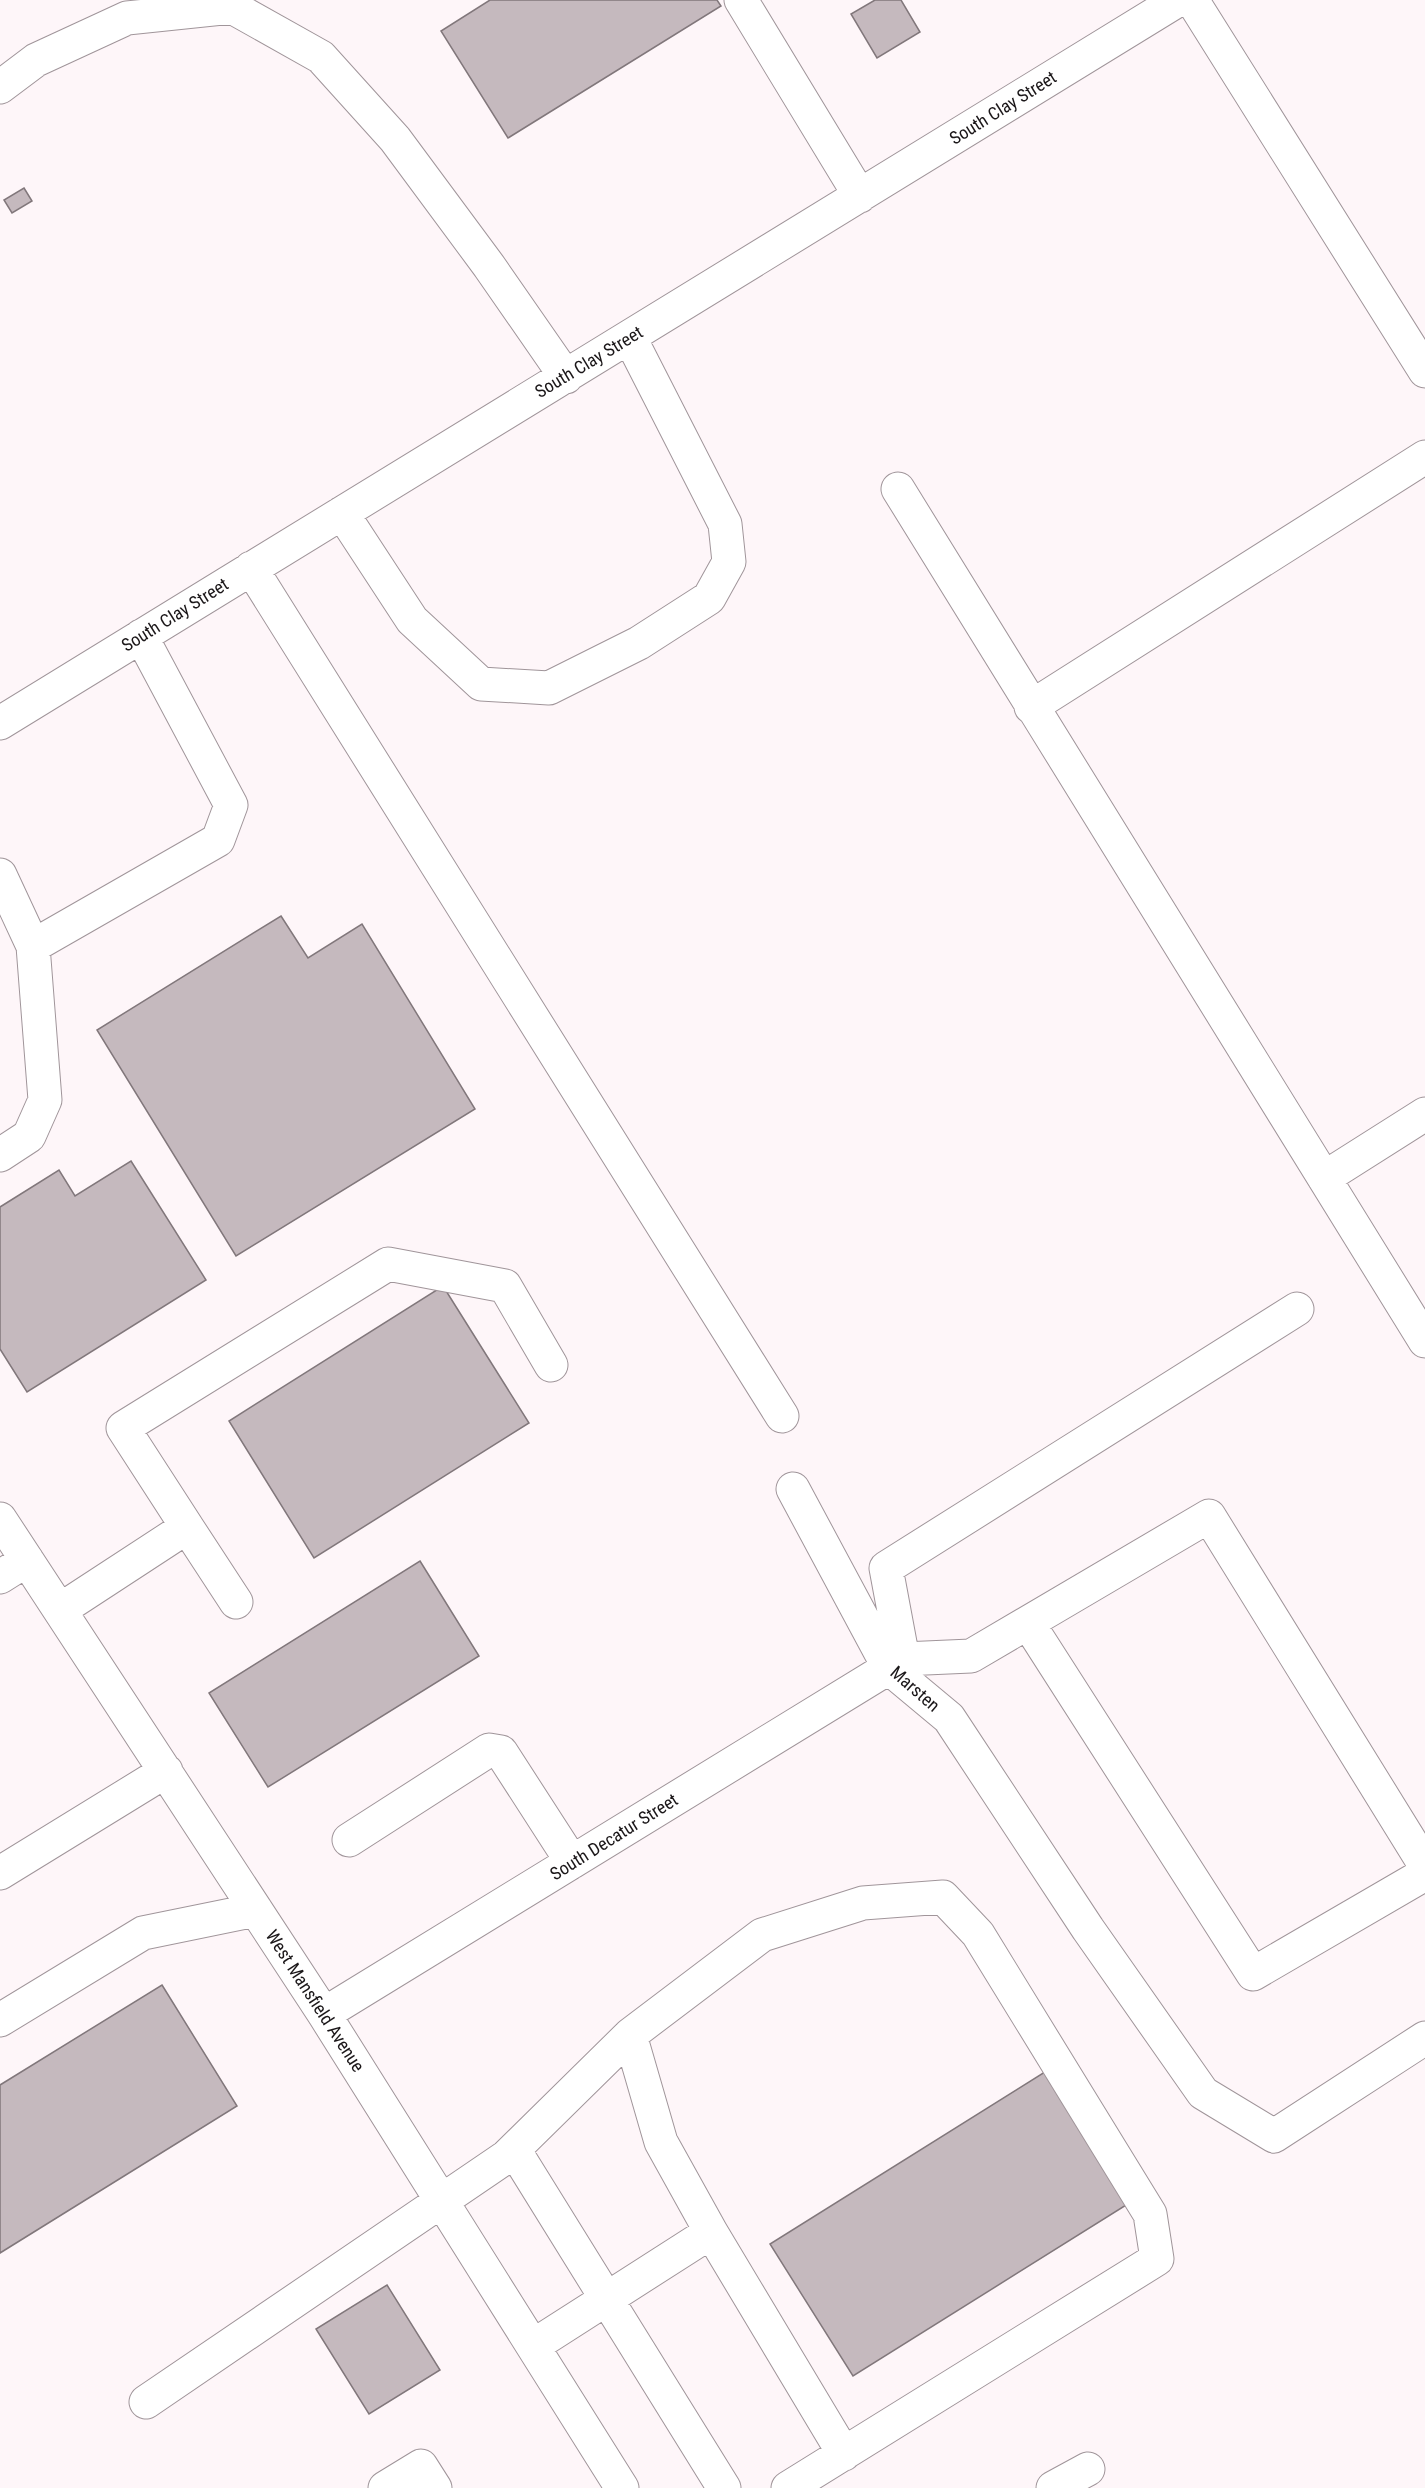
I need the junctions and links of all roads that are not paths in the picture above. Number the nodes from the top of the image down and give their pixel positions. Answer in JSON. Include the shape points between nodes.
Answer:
{"nodes":[{"id":1,"x":741,"y":0,"type":"edge"},
{"id":2,"x":1178,"y":0,"type":"edge"},
{"id":3,"x":1192,"y":0,"type":"edge"},
{"id":4,"x":0,"y":87,"type":"edge"},
{"id":5,"x":860,"y":196,"type":"junction"},
{"id":6,"x":630,"y":338,"type":"junction"},
{"id":7,"x":1425,"y":371,"type":"edge"},
{"id":8,"x":566,"y":377,"type":"junction"},
{"id":9,"x":1425,"y":457,"type":"edge"},
{"id":10,"x":898,"y":489,"type":"dead end"},
{"id":11,"x":342,"y":513,"type":"junction"},
{"id":12,"x":251,"y":568,"type":"junction"},
{"id":13,"x":141,"y":636,"type":"junction"},
{"id":14,"x":1031,"y":706,"type":"junction"},
{"id":15,"x":0,"y":723,"type":"edge"},
{"id":16,"x":0,"y":875,"type":"edge"},
{"id":17,"x":33,"y":946,"type":"junction"},
{"id":18,"x":1425,"y":1114,"type":"edge"},
{"id":19,"x":0,"y":1155,"type":"edge"},
{"id":20,"x":1323,"y":1179,"type":"junction"},
{"id":21,"x":1297,"y":1309,"type":"dead end"},
{"id":22,"x":1425,"y":1341,"type":"edge"},
{"id":23,"x":551,"y":1365,"type":"dead end"},
{"id":24,"x":782,"y":1416,"type":"dead end"},
{"id":25,"x":793,"y":1489,"type":"dead end"},
{"id":26,"x":0,"y":1519,"type":"edge"},
{"id":27,"x":187,"y":1527,"type":"junction"},
{"id":28,"x":14,"y":1568,"type":"edge"},
{"id":29,"x":236,"y":1602,"type":"dead end"},
{"id":30,"x":60,"y":1610,"type":"junction"},
{"id":31,"x":1028,"y":1623,"type":"junction"},
{"id":32,"x":896,"y":1663,"type":"junction"},
{"id":33,"x":166,"y":1771,"type":"junction"},
{"id":34,"x":349,"y":1840,"type":"dead end"},
{"id":35,"x":572,"y":1862,"type":"junction"},
{"id":36,"x":1425,"y":1865,"type":"edge"},
{"id":37,"x":0,"y":1873,"type":"edge"},
{"id":38,"x":1425,"y":1874,"type":"edge"},
{"id":39,"x":256,"y":1910,"type":"junction"},
{"id":40,"x":324,"y":2014,"type":"junction"},
{"id":41,"x":0,"y":2020,"type":"edge"},
{"id":42,"x":630,"y":2035,"type":"junction"},
{"id":43,"x":1425,"y":2038,"type":"edge"},
{"id":44,"x":506,"y":2157,"type":"junction"},
{"id":45,"x":443,"y":2202,"type":"junction"},
{"id":46,"x":711,"y":2232,"type":"junction"},
{"id":47,"x":607,"y":2300,"type":"junction"},
{"id":48,"x":533,"y":2346,"type":"junction"},
{"id":49,"x":146,"y":2402,"type":"dead end"},
{"id":50,"x":844,"y":2454,"type":"junction"},
{"id":51,"x":1088,"y":2469,"type":"dead end"},
{"id":52,"x":385,"y":2488,"type":"edge"},
{"id":53,"x":435,"y":2488,"type":"edge"},
{"id":54,"x":622,"y":2488,"type":"edge"},
{"id":55,"x":724,"y":2488,"type":"edge"},
{"id":56,"x":788,"y":2488,"type":"edge"},
{"id":57,"x":1053,"y":2488,"type":"edge"}],
"edges":[{"from":1,"to":5,"type":"street"},
{"from":2,"to":5,"type":"street","name":"South Clay Street"},
{"from":3,"to":7,"type":"street"},
{"from":4,"to":8,"type":"street","via":[[36,60],[127,18],[232,7],[321,57],[387,131],[489,266]]},
{"from":5,"to":6,"type":"street","name":"South Clay Street"},
{"from":6,"to":8,"type":"street","name":"South Clay Street"},
{"from":6,"to":11,"type":"street","via":[[725,524],[729,562],[709,598],[639,643],[549,688],[481,684],[412,620]]},
{"from":8,"to":11,"type":"street","name":"South Clay Street"},
{"from":9,"to":14,"type":"street"},
{"from":10,"to":14,"type":"street"},
{"from":11,"to":12,"type":"street","name":"South Clay Street"},
{"from":12,"to":13,"type":"street","name":"South Clay Street"},
{"from":12,"to":24,"type":"street"},
{"from":13,"to":15,"type":"street","name":"South Clay Street"},
{"from":13,"to":17,"type":"street","via":[[231,805],[218,840]]},
{"from":14,"to":20,"type":"street"},
{"from":16,"to":17,"type":"street"},
{"from":17,"to":19,"type":"street","via":[[45,1100],[29,1136]]},
{"from":18,"to":20,"type":"street"},
{"from":20,"to":22,"type":"street"},
{"from":21,"to":32,"type":"street","via":[[886,1568]]},
{"from":23,"to":27,"type":"street","via":[[505,1286],[388,1264],[123,1428]]},
{"from":25,"to":32,"type":"street","name":"Marsten"},
{"from":26,"to":28,"type":"street","name":"West Mansfield Avenue"},
{"from":27,"to":29,"type":"street"},
{"from":27,"to":30,"type":"street"},
{"from":28,"to":30,"type":"street","name":"West Mansfield Avenue"},
{"from":30,"to":33,"type":"street","name":"West Mansfield Avenue"},
{"from":31,"to":32,"type":"street","via":[[971,1656]]},
{"from":31,"to":36,"type":"street","via":[[1209,1516]]},
{"from":31,"to":38,"type":"street","via":[[1253,1974]]},
{"from":32,"to":35,"type":"street","name":"South Decatur Street"},
{"from":32,"to":43,"type":"street","name":"Marsten","via":[[949,1718],[1088,1929],[1203,2093],[1274,2136]]},
{"from":33,"to":37,"type":"street"},
{"from":33,"to":39,"type":"street","name":"West Mansfield Avenue"},
{"from":34,"to":35,"type":"street","via":[[489,1750],[501,1752]]},
{"from":35,"to":40,"type":"street","name":"South Decatur Street"},
{"from":39,"to":40,"type":"street","name":"West Mansfield Avenue"},
{"from":39,"to":41,"type":"street","via":[[143,1933]]},
{"from":40,"to":45,"type":"street","name":"West Mansfield Avenue"},
{"from":42,"to":44,"type":"street"},
{"from":42,"to":46,"type":"street","via":[[661,2142]]},
{"from":42,"to":50,"type":"street","via":[[762,1935],[863,1903],[943,1897],[978,1934],[1150,2214],[1157,2259]]},
{"from":44,"to":45,"type":"street"},
{"from":44,"to":47,"type":"street","via":[[520,2161]]},
{"from":45,"to":48,"type":"street","name":"West Mansfield Avenue"},
{"from":45,"to":49,"type":"street"},
{"from":46,"to":47,"type":"street"},
{"from":46,"to":50,"type":"street"},
{"from":47,"to":48,"type":"street"},
{"from":47,"to":55,"type":"street"},
{"from":48,"to":54,"type":"street","name":"West Mansfield Avenue"},
{"from":50,"to":56,"type":"street"},
{"from":51,"to":57,"type":"street"},
{"from":52,"to":53,"type":"street","via":[[421,2466]]}]}
